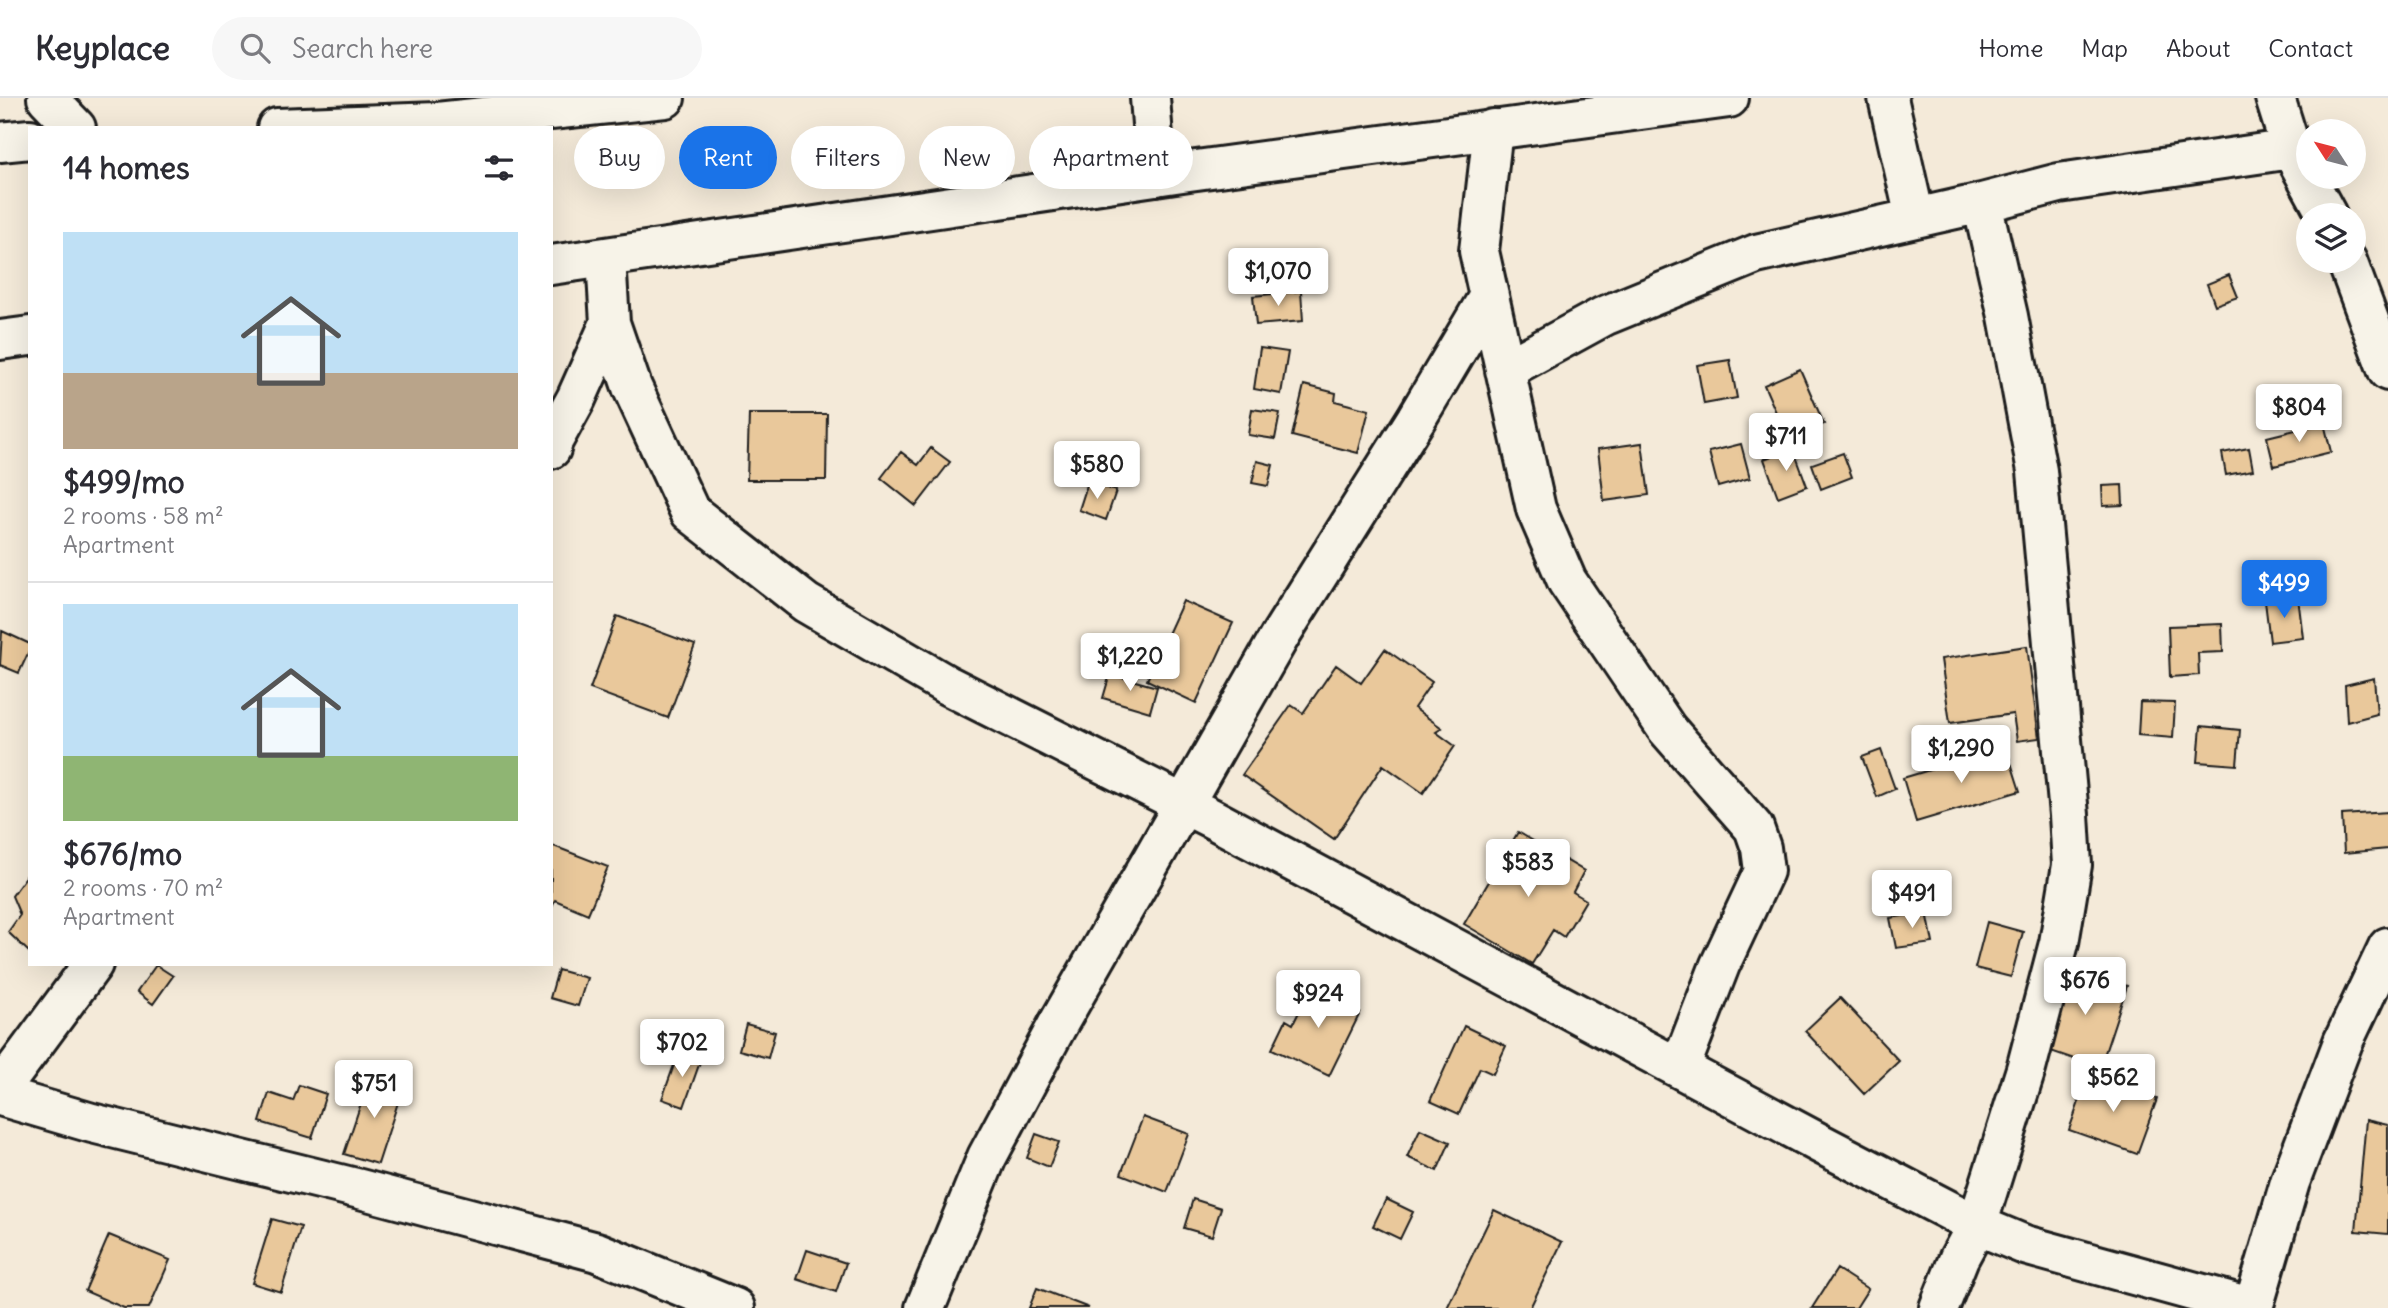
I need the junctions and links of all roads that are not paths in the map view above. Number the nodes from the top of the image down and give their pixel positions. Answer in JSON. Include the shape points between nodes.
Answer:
{"nodes":[{"id":1,"x":47,"y":98,"type":"edge"},
{"id":2,"x":666,"y":98,"type":"edge"},
{"id":3,"x":1150,"y":98,"type":"edge"},
{"id":4,"x":1729,"y":98,"type":"edge"},
{"id":5,"x":1888,"y":98,"type":"edge"},
{"id":6,"x":2275,"y":98,"type":"edge"},
{"id":7,"x":74,"y":126,"type":"edge"},
{"id":8,"x":331,"y":126,"type":"edge"},
{"id":9,"x":1152,"y":126,"type":"edge"},
{"id":10,"x":1493,"y":129,"type":"junction"},
{"id":11,"x":28,"y":139,"type":"edge"},
{"id":12,"x":0,"y":142,"type":"edge"},
{"id":13,"x":2291,"y":149,"type":"junction"},
{"id":14,"x":1193,"y":171,"type":"edge"},
{"id":15,"x":1069,"y":189,"type":"edge"},
{"id":16,"x":1982,"y":203,"type":"junction"},
{"id":17,"x":2320,"y":203,"type":"edge"},
{"id":18,"x":1915,"y":218,"type":"junction"},
{"id":19,"x":606,"y":258,"type":"junction"},
{"id":20,"x":553,"y":265,"type":"edge"},
{"id":21,"x":2351,"y":273,"type":"edge"},
{"id":22,"x":1489,"y":296,"type":"junction"},
{"id":23,"x":610,"y":323,"type":"junction"},
{"id":24,"x":28,"y":336,"type":"edge"},
{"id":25,"x":0,"y":340,"type":"edge"},
{"id":26,"x":1505,"y":370,"type":"junction"},
{"id":27,"x":2388,"y":372,"type":"edge"},
{"id":28,"x":553,"y":439,"type":"edge"},
{"id":29,"x":1184,"y":804,"type":"junction"},
{"id":30,"x":2388,"y":947,"type":"edge"},
{"id":31,"x":92,"y":966,"type":"edge"},
{"id":32,"x":1680,"y":1068,"type":"junction"},
{"id":33,"x":0,"y":1090,"type":"edge"},
{"id":34,"x":0,"y":1096,"type":"edge"},
{"id":35,"x":1977,"y":1225,"type":"junction"},
{"id":36,"x":735,"y":1308,"type":"edge"},
{"id":37,"x":925,"y":1308,"type":"edge"},
{"id":38,"x":1939,"y":1308,"type":"edge"},
{"id":39,"x":2253,"y":1308,"type":"edge"}],
"edges":[{"from":1,"to":7,"type":"street"},
{"from":2,"to":8,"type":"street","via":[[438,122]]},
{"from":3,"to":9,"type":"street"},
{"from":4,"to":10,"type":"street"},
{"from":5,"to":18,"type":"street"},
{"from":6,"to":13,"type":"street"},
{"from":10,"to":14,"type":"street"},
{"from":10,"to":22,"type":"street","via":[[1479,251]]},
{"from":11,"to":12,"type":"street"},
{"from":13,"to":16,"type":"street","via":[[2059,183]]},
{"from":13,"to":17,"type":"street"},
{"from":15,"to":19,"type":"street"},
{"from":16,"to":18,"type":"street"},
{"from":16,"to":35,"type":"street","via":[[2037,471],[2072,865],[2059,943],[2030,1056]]},
{"from":18,"to":26,"type":"street","via":[[1756,254],[1604,316]]},
{"from":19,"to":20,"type":"street"},
{"from":19,"to":23,"type":"street"},
{"from":21,"to":27,"type":"street"},
{"from":22,"to":26,"type":"street"},
{"from":22,"to":29,"type":"street","via":[[1281,634]]},
{"from":23,"to":28,"type":"street"},
{"from":23,"to":29,"type":"street","via":[[632,387],[690,512],[806,603],[947,685]]},
{"from":24,"to":25,"type":"street"},
{"from":26,"to":32,"type":"street","via":[[1536,509],[1567,581],[1667,729],[1754,828],[1761,848],[1764,871],[1720,965]]},
{"from":29,"to":32,"type":"street"},
{"from":29,"to":37,"type":"street","via":[[986,1157]]},
{"from":30,"to":39,"type":"street","via":[[2343,1042],[2295,1170]]},
{"from":31,"to":33,"type":"street"},
{"from":32,"to":35,"type":"street"},
{"from":34,"to":36,"type":"street","via":[[597,1252]]},
{"from":35,"to":38,"type":"street"},
{"from":35,"to":39,"type":"street","via":[[2025,1245]]}]}
